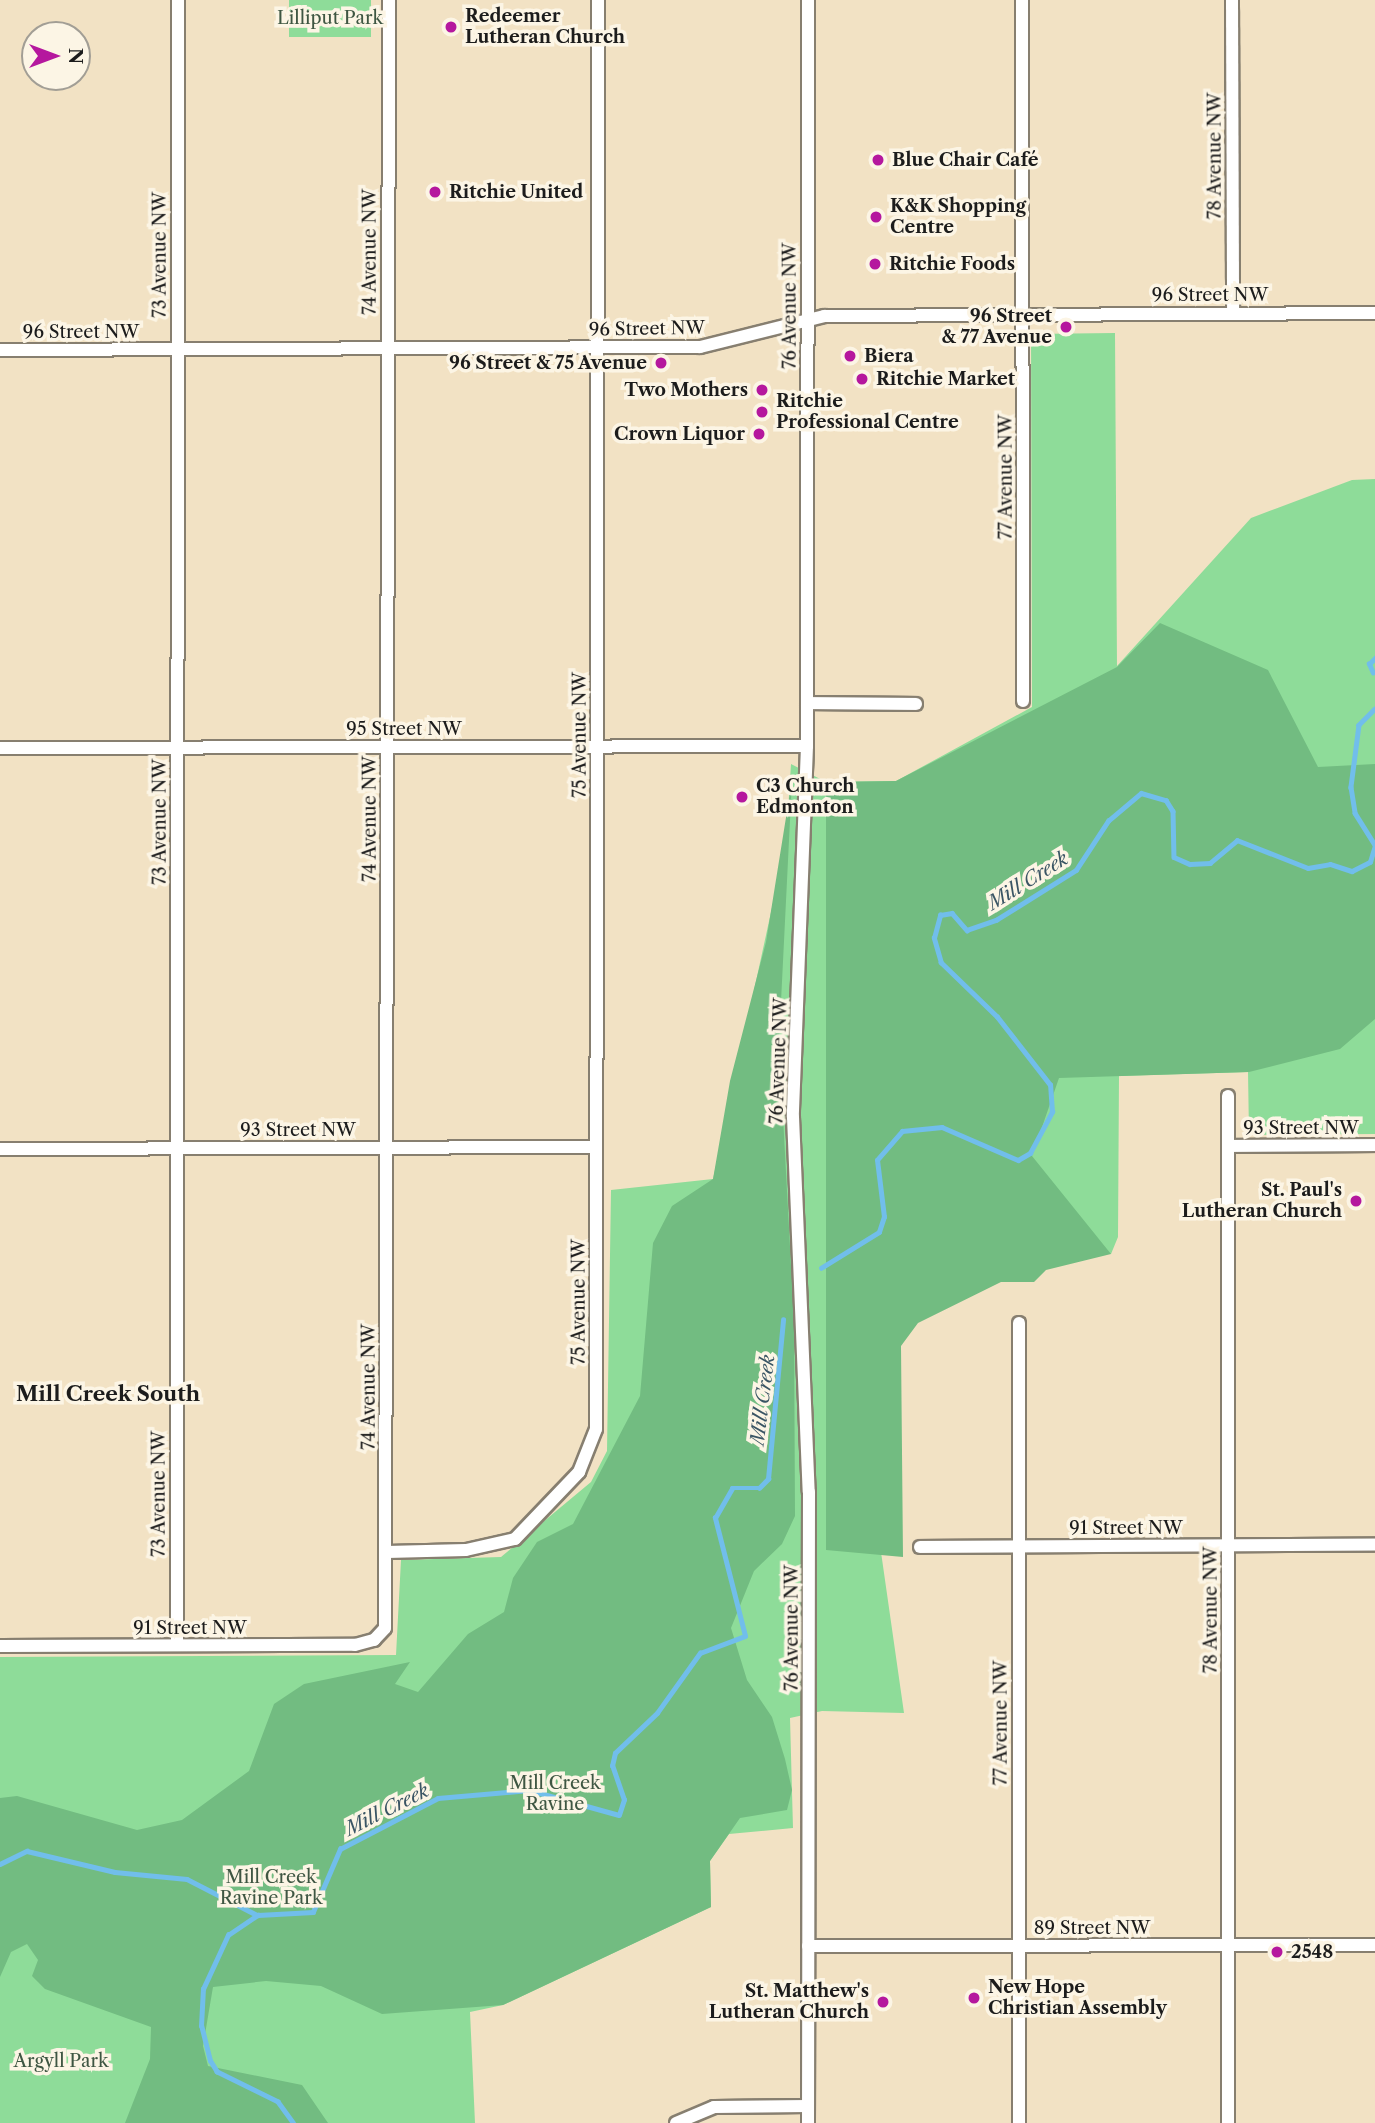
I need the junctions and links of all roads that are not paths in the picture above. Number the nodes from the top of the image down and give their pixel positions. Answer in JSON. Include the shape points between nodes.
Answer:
{"nodes":[{"id":1,"x":178,"y":0,"type":"edge"},
{"id":2,"x":388,"y":0,"type":"edge"},
{"id":3,"x":598,"y":0,"type":"edge"},
{"id":4,"x":808,"y":0,"type":"edge"},
{"id":5,"x":1022,"y":0,"type":"edge"},
{"id":6,"x":1232,"y":0,"type":"edge"},
{"id":7,"x":1024,"y":313,"type":"junction"},
{"id":8,"x":1233,"y":313,"type":"junction"},
{"id":9,"x":1375,"y":313,"type":"edge"},
{"id":10,"x":808,"y":318,"type":"junction"},
{"id":11,"x":597,"y":347,"type":"junction"},
{"id":12,"x":387,"y":348,"type":"junction"},
{"id":13,"x":177,"y":349,"type":"junction"},
{"id":14,"x":0,"y":350,"type":"edge"},
{"id":15,"x":1023,"y":701,"type":"dead end"},
{"id":16,"x":807,"y":703,"type":"junction"},
{"id":17,"x":916,"y":704,"type":"dead end"},
{"id":18,"x":597,"y":746,"type":"junction"},
{"id":19,"x":807,"y":746,"type":"junction"},
{"id":20,"x":387,"y":747,"type":"junction"},
{"id":21,"x":0,"y":748,"type":"edge"},
{"id":22,"x":177,"y":748,"type":"junction"},
{"id":23,"x":1228,"y":1096,"type":"dead end"},
{"id":24,"x":1375,"y":1145,"type":"edge"},
{"id":25,"x":1228,"y":1146,"type":"junction"},
{"id":26,"x":596,"y":1147,"type":"junction"},
{"id":27,"x":177,"y":1148,"type":"junction"},
{"id":28,"x":386,"y":1148,"type":"junction"},
{"id":29,"x":0,"y":1149,"type":"edge"},
{"id":30,"x":1019,"y":1323,"type":"dead end"},
{"id":31,"x":1228,"y":1545,"type":"junction"},
{"id":32,"x":1375,"y":1545,"type":"edge"},
{"id":33,"x":1019,"y":1546,"type":"junction"},
{"id":34,"x":920,"y":1547,"type":"dead end"},
{"id":35,"x":387,"y":1552,"type":"junction"},
{"id":36,"x":379,"y":1637,"type":"joint"},
{"id":37,"x":177,"y":1645,"type":"junction"},
{"id":38,"x":0,"y":1646,"type":"edge"},
{"id":39,"x":1228,"y":1945,"type":"junction"},
{"id":40,"x":1375,"y":1945,"type":"edge"},
{"id":41,"x":808,"y":1946,"type":"junction"},
{"id":42,"x":1019,"y":1946,"type":"junction"},
{"id":43,"x":808,"y":2106,"type":"junction"},
{"id":44,"x":676,"y":2123,"type":"edge"},
{"id":45,"x":808,"y":2123,"type":"edge"},
{"id":46,"x":1019,"y":2123,"type":"edge"},
{"id":47,"x":1228,"y":2123,"type":"edge"}],
"edges":[{"from":1,"to":13,"type":"street","name":"73 Avenue NW"},
{"from":2,"to":12,"type":"street","name":"74 Avenue NW"},
{"from":3,"to":11,"type":"street","name":"75 Avenue NW"},
{"from":4,"to":10,"type":"street","name":"76 Avenue NW"},
{"from":5,"to":7,"type":"street","name":"77 Avenue NW"},
{"from":6,"to":8,"type":"street","name":"78 Avenue NW"},
{"from":7,"to":8,"type":"street","name":"96 Street NW"},
{"from":7,"to":10,"type":"street","name":"96 Street NW"},
{"from":7,"to":15,"type":"street","name":"77 Avenue NW"},
{"from":8,"to":9,"type":"street","name":"96 Street NW"},
{"from":10,"to":11,"type":"street","name":"96 Street NW","via":[[719,345]]},
{"from":10,"to":16,"type":"street","name":"76 Avenue NW"},
{"from":11,"to":12,"type":"street","name":"96 Street NW"},
{"from":11,"to":18,"type":"street","name":"75 Avenue NW"},
{"from":12,"to":13,"type":"street","name":"96 Street NW"},
{"from":12,"to":20,"type":"street","name":"74 Avenue NW"},
{"from":13,"to":14,"type":"street","name":"96 Street NW"},
{"from":13,"to":22,"type":"street","name":"73 Avenue NW"},
{"from":16,"to":17,"type":"street"},
{"from":16,"to":19,"type":"street","name":"76 Avenue NW"},
{"from":18,"to":19,"type":"street","name":"95 Street NW"},
{"from":18,"to":20,"type":"street","name":"95 Street NW"},
{"from":18,"to":26,"type":"street","name":"75 Avenue NW"},
{"from":19,"to":41,"type":"street","name":"76 Avenue NW","via":[[793,1129],[809,1492]]},
{"from":20,"to":22,"type":"street","name":"95 Street NW"},
{"from":20,"to":28,"type":"street","name":"74 Avenue NW"},
{"from":21,"to":22,"type":"street","name":"95 Street NW"},
{"from":22,"to":27,"type":"street","name":"73 Avenue NW"},
{"from":23,"to":25,"type":"street","name":"78 Avenue NW"},
{"from":24,"to":25,"type":"street","name":"93 Street NW"},
{"from":25,"to":31,"type":"street","name":"78 Avenue NW"},
{"from":26,"to":28,"type":"street","name":"93 Street NW"},
{"from":26,"to":35,"type":"street","name":"75 Avenue NW","via":[[597,1419],[582,1468],[508,1542]]},
{"from":27,"to":28,"type":"street","name":"93 Street NW"},
{"from":27,"to":29,"type":"street","name":"93 Street NW"},
{"from":27,"to":37,"type":"street","name":"73 Avenue NW"},
{"from":28,"to":35,"type":"street","name":"74 Avenue NW"},
{"from":30,"to":33,"type":"street","name":"77 Avenue NW"},
{"from":31,"to":32,"type":"street","name":"91 Street NW"},
{"from":31,"to":33,"type":"street","name":"91 Street NW"},
{"from":31,"to":39,"type":"street","name":"78 Avenue NW"},
{"from":33,"to":34,"type":"street","name":"91 Street NW"},
{"from":33,"to":42,"type":"street","name":"77 Avenue NW"},
{"from":35,"to":36,"type":"street","name":"74 Avenue NW","via":[[386,1621]]},
{"from":36,"to":37,"type":"street","name":"91 Street NW","via":[[355,1645]]},
{"from":37,"to":38,"type":"street","name":"91 Street NW"},
{"from":39,"to":40,"type":"street","name":"89 Street NW"},
{"from":39,"to":42,"type":"street","name":"89 Street NW"},
{"from":39,"to":47,"type":"street","name":"78 Avenue NW"},
{"from":41,"to":42,"type":"street","name":"89 Street NW"},
{"from":41,"to":43,"type":"street","name":"76 Avenue NW"},
{"from":42,"to":46,"type":"street","name":"77 Avenue NW"},
{"from":43,"to":44,"type":"street","via":[[714,2107]]},
{"from":43,"to":45,"type":"street","name":"76 Avenue NW"}]}
